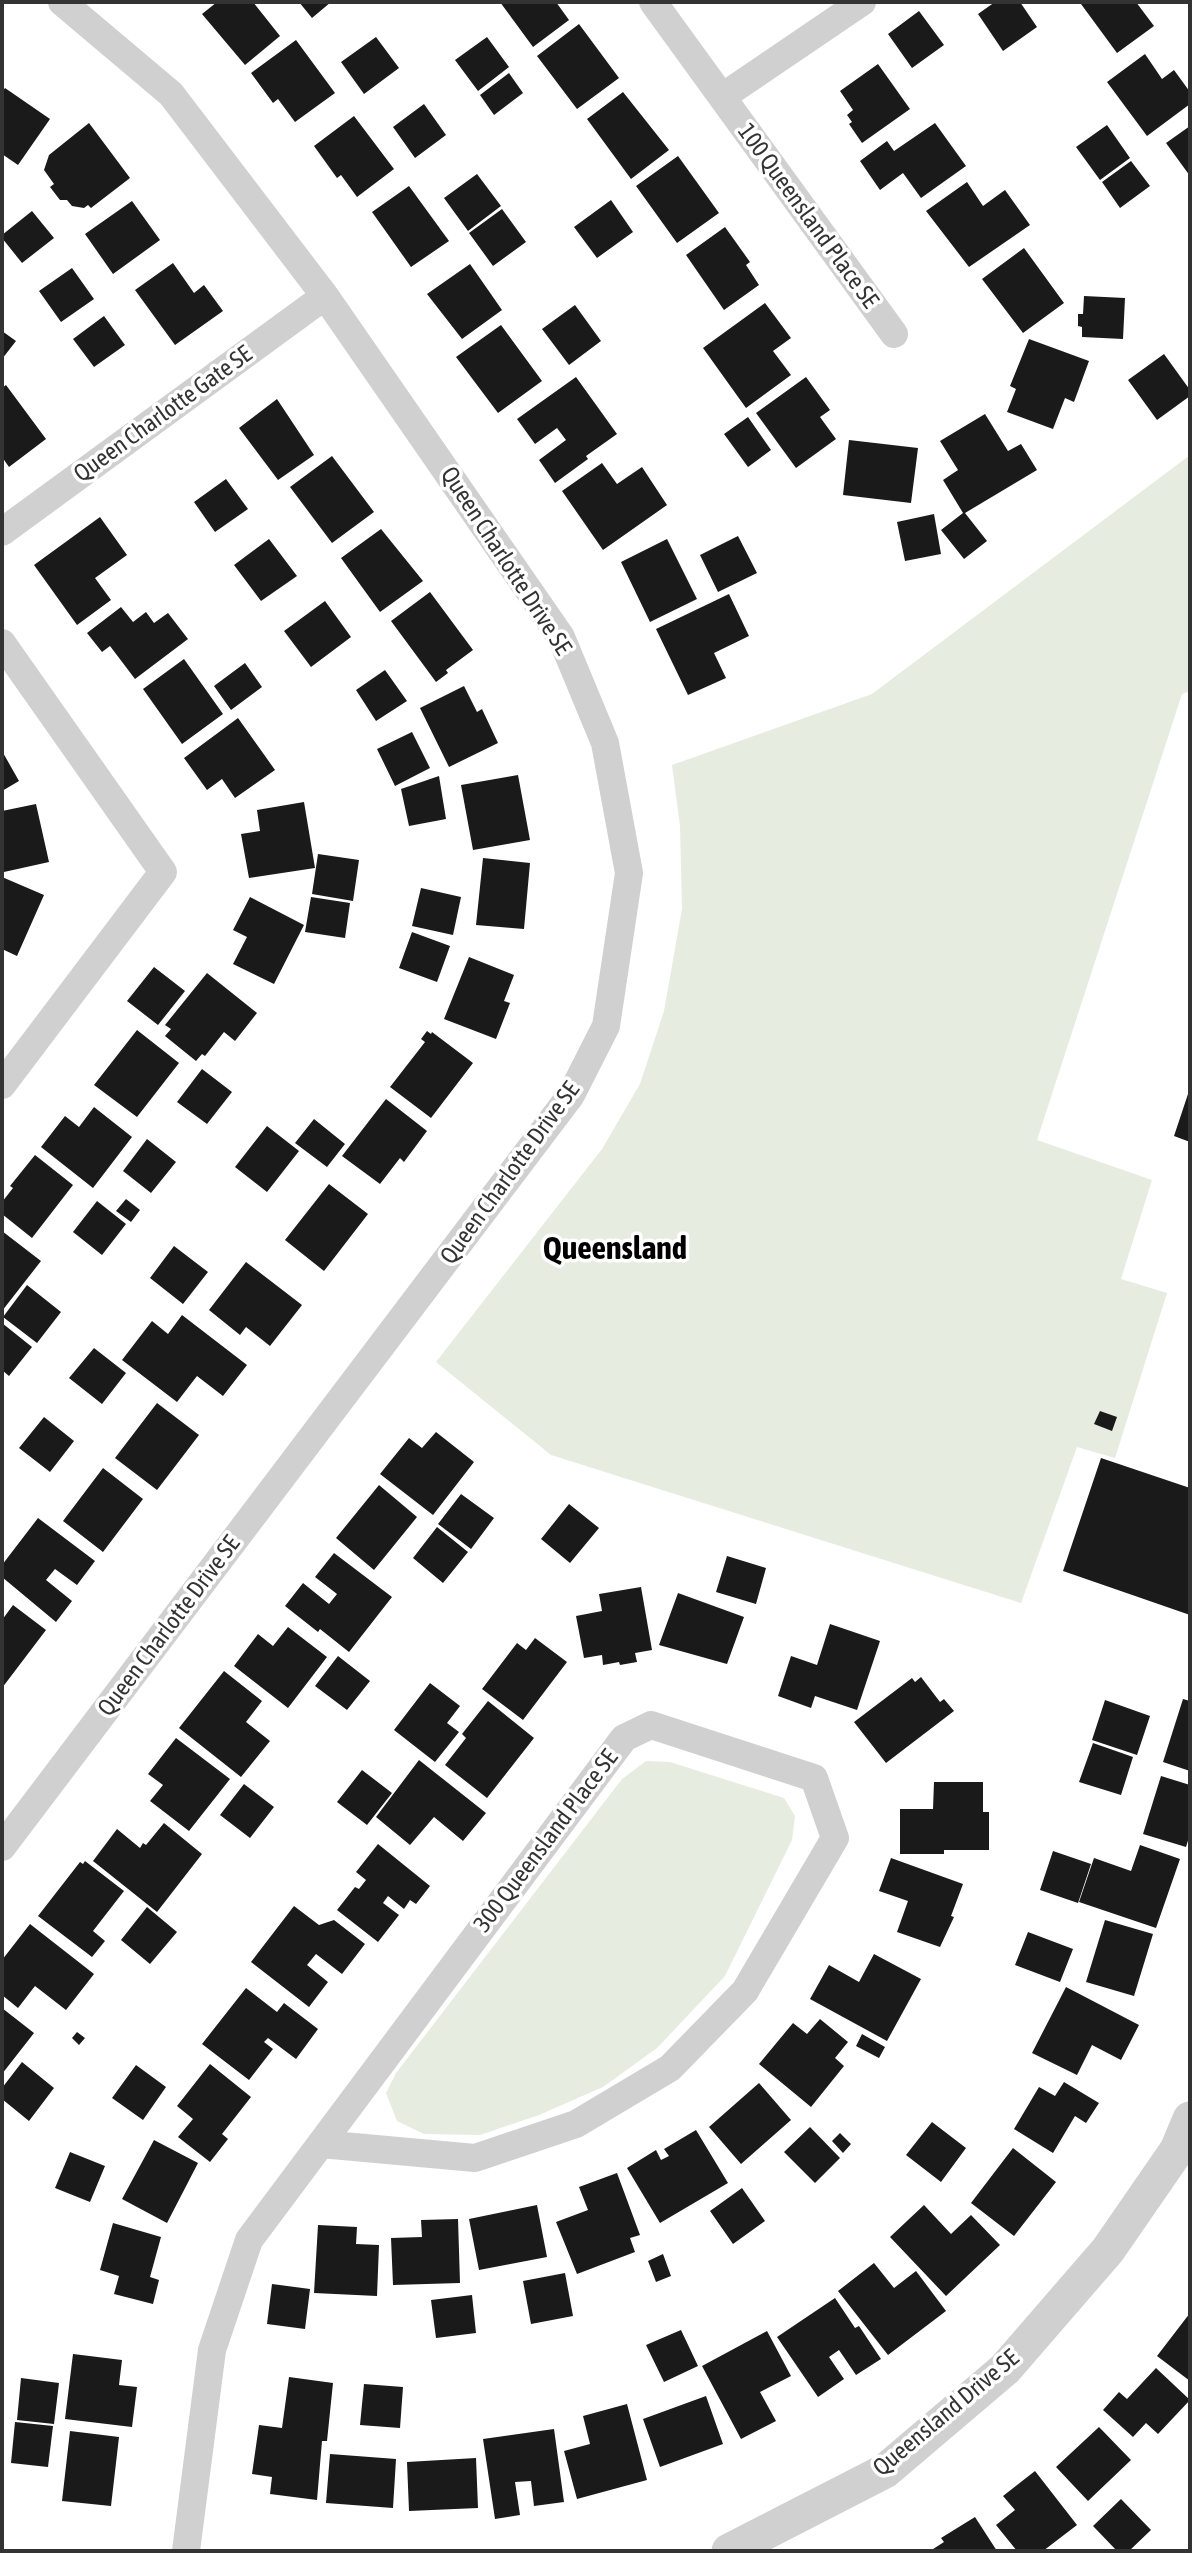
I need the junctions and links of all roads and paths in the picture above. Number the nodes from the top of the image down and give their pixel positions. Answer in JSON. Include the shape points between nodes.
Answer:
{"nodes":[{"id":1,"x":62,"y":2,"type":"edge"},
{"id":2,"x":653,"y":2,"type":"edge"},
{"id":3,"x":862,"y":2,"type":"edge"},
{"id":4,"x":722,"y":97,"type":"junction"},
{"id":5,"x":325,"y":296,"type":"junction"},
{"id":6,"x":894,"y":334,"type":"dead end"},
{"id":7,"x":2,"y":531,"type":"edge"},
{"id":8,"x":2,"y":643,"type":"edge"},
{"id":9,"x":2,"y":1085,"type":"edge"},
{"id":10,"x":2,"y":1847,"type":"edge"},
{"id":11,"x":1186,"y":2142,"type":"edge"},
{"id":12,"x":321,"y":2144,"type":"junction"},
{"id":13,"x":186,"y":2551,"type":"edge"},
{"id":14,"x":729,"y":2551,"type":"edge"}],
"edges":[{"from":1,"to":5,"type":"street","name":"Queen Charlotte Drive SE","via":[[171,94]]},
{"from":2,"to":4,"type":"street","name":"100 Queensland Place SE"},
{"from":3,"to":4,"type":"street","name":"100 Queensland Place SE"},
{"from":4,"to":6,"type":"street","name":"100 Queensland Place SE"},
{"from":5,"to":7,"type":"street","name":"Queen Charlotte Gate SE"},
{"from":5,"to":10,"type":"street","name":"Queen Charlotte Drive SE","via":[[561,637],[605,743],[629,873],[606,1026],[571,1095]]},
{"from":8,"to":9,"type":"street","via":[[163,872]]},
{"from":11,"to":14,"type":"street","name":"Queensland Drive SE","via":[[1108,2250],[1005,2370],[885,2471]]},
{"from":12,"to":12,"type":"street","name":"300 Queensland Place SE","via":[[624,1738],[651,1725],[814,1778],[835,1838],[745,1991],[670,2068],[576,2124],[475,2158]]},
{"from":12,"to":13,"type":"street","name":"300 Queensland Place SE","via":[[249,2240],[212,2350]]}]}
